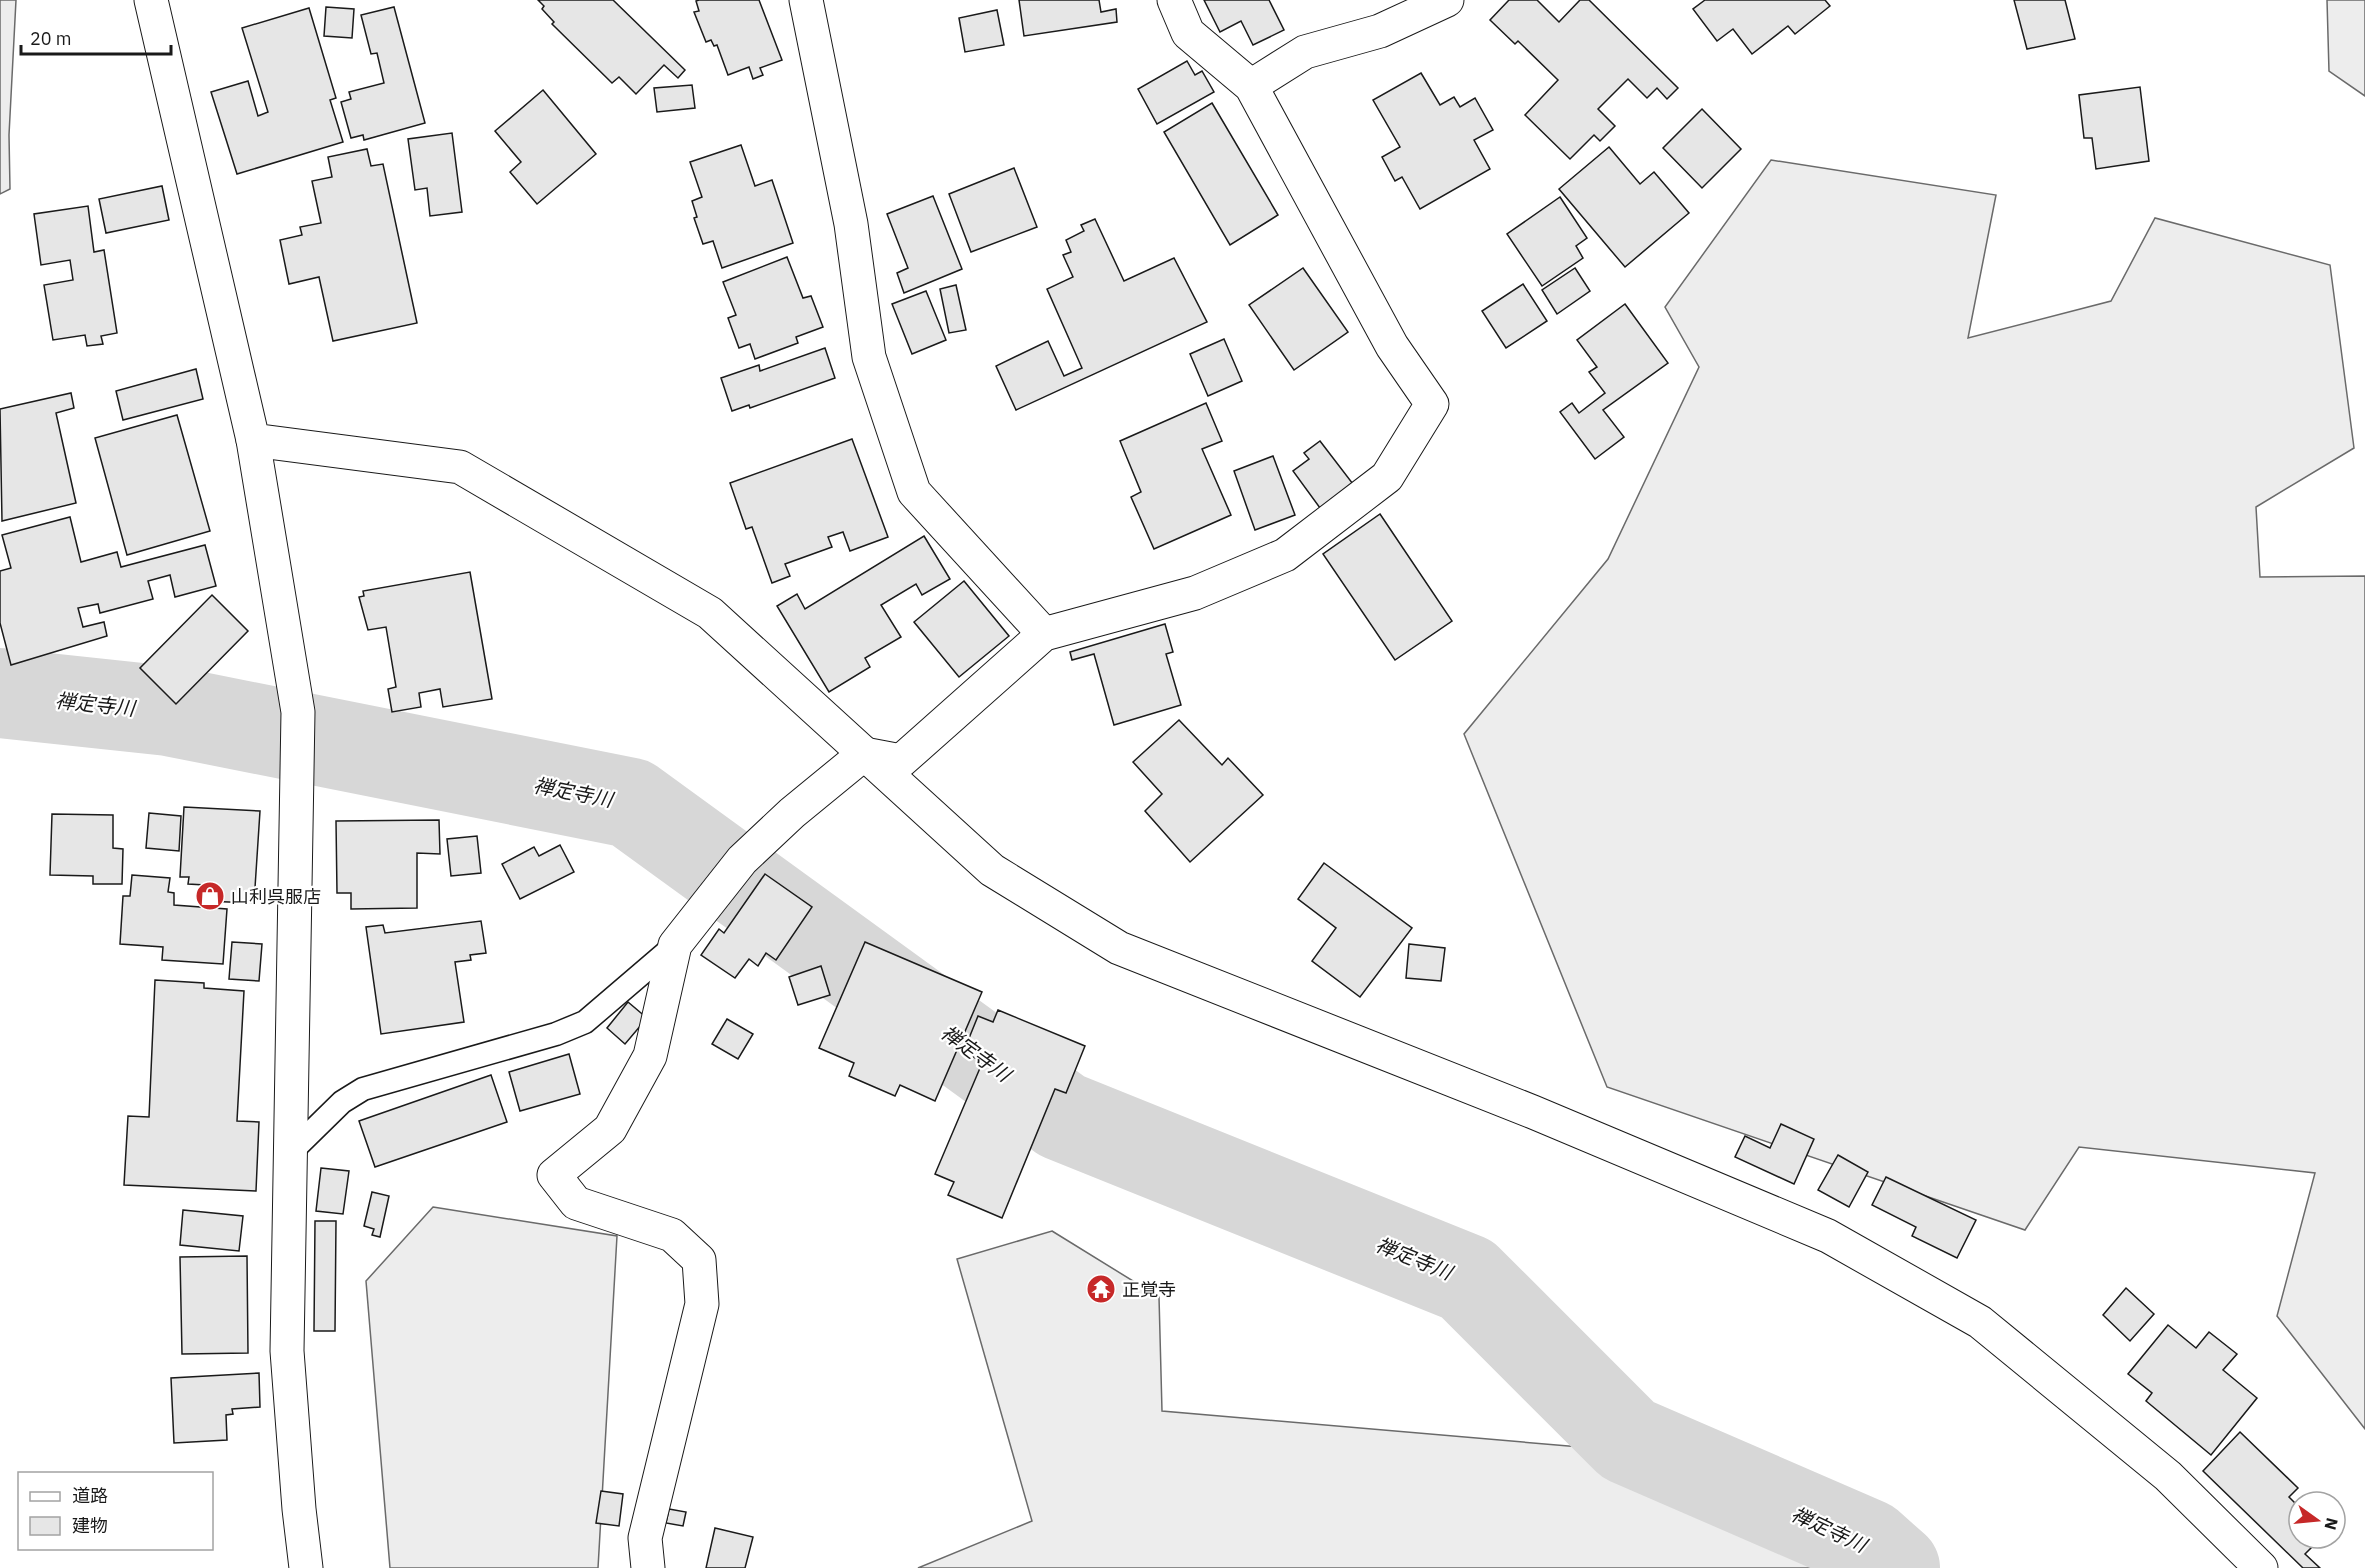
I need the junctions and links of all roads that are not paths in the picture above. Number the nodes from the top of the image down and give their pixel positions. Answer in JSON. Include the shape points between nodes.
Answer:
{"nodes":[{"id":1,"x":151,"y":0,"type":"edge"},
{"id":2,"x":806,"y":0,"type":"edge"},
{"id":3,"x":1174,"y":0,"type":"edge"},
{"id":4,"x":1448,"y":0,"type":"edge"},
{"id":5,"x":1251,"y":86,"type":"junction"},
{"id":6,"x":252,"y":440,"type":"junction"},
{"id":7,"x":1044,"y":634,"type":"junction"},
{"id":8,"x":864,"y":754,"type":"junction"},
{"id":9,"x":675,"y":945,"type":"junction"},
{"id":10,"x":291,"y":1152,"type":"junction"},
{"id":11,"x":306,"y":1568,"type":"edge"},
{"id":12,"x":648,"y":1568,"type":"edge"},
{"id":13,"x":2261,"y":1568,"type":"edge"}],
"edges":[{"from":1,"to":6,"type":"street"},
{"from":2,"to":7,"type":"street","via":[[850,224],[869,357],[914,492]]},
{"from":3,"to":5,"type":"street","via":[[1188,33]]},
{"from":4,"to":5,"type":"street","via":[[1380,31],[1305,52]]},
{"from":5,"to":7,"type":"street","via":[[1392,346],[1432,404],[1387,477],[1285,555],[1195,593]]},
{"from":6,"to":8,"type":"street","via":[[460,467],[710,613]]},
{"from":6,"to":10,"type":"street","via":[[298,712]]},
{"from":7,"to":8,"type":"street","via":[[901,761]]},
{"from":8,"to":9,"type":"street","via":[[742,860]]},
{"from":8,"to":13,"type":"street","via":[[992,870],[1119,948],[1533,1112],[1828,1236],[1980,1322],[2168,1476]]},
{"from":9,"to":10,"type":"lane","via":[[585,1022],[556,1034],[363,1089],[342,1102]]},
{"from":9,"to":12,"type":"street","via":[[650,1056],[610,1129],[554,1175],[576,1203],[672,1235],[699,1260],[702,1304],[645,1538]]},
{"from":10,"to":11,"type":"street","via":[[288,1351]]}]}
